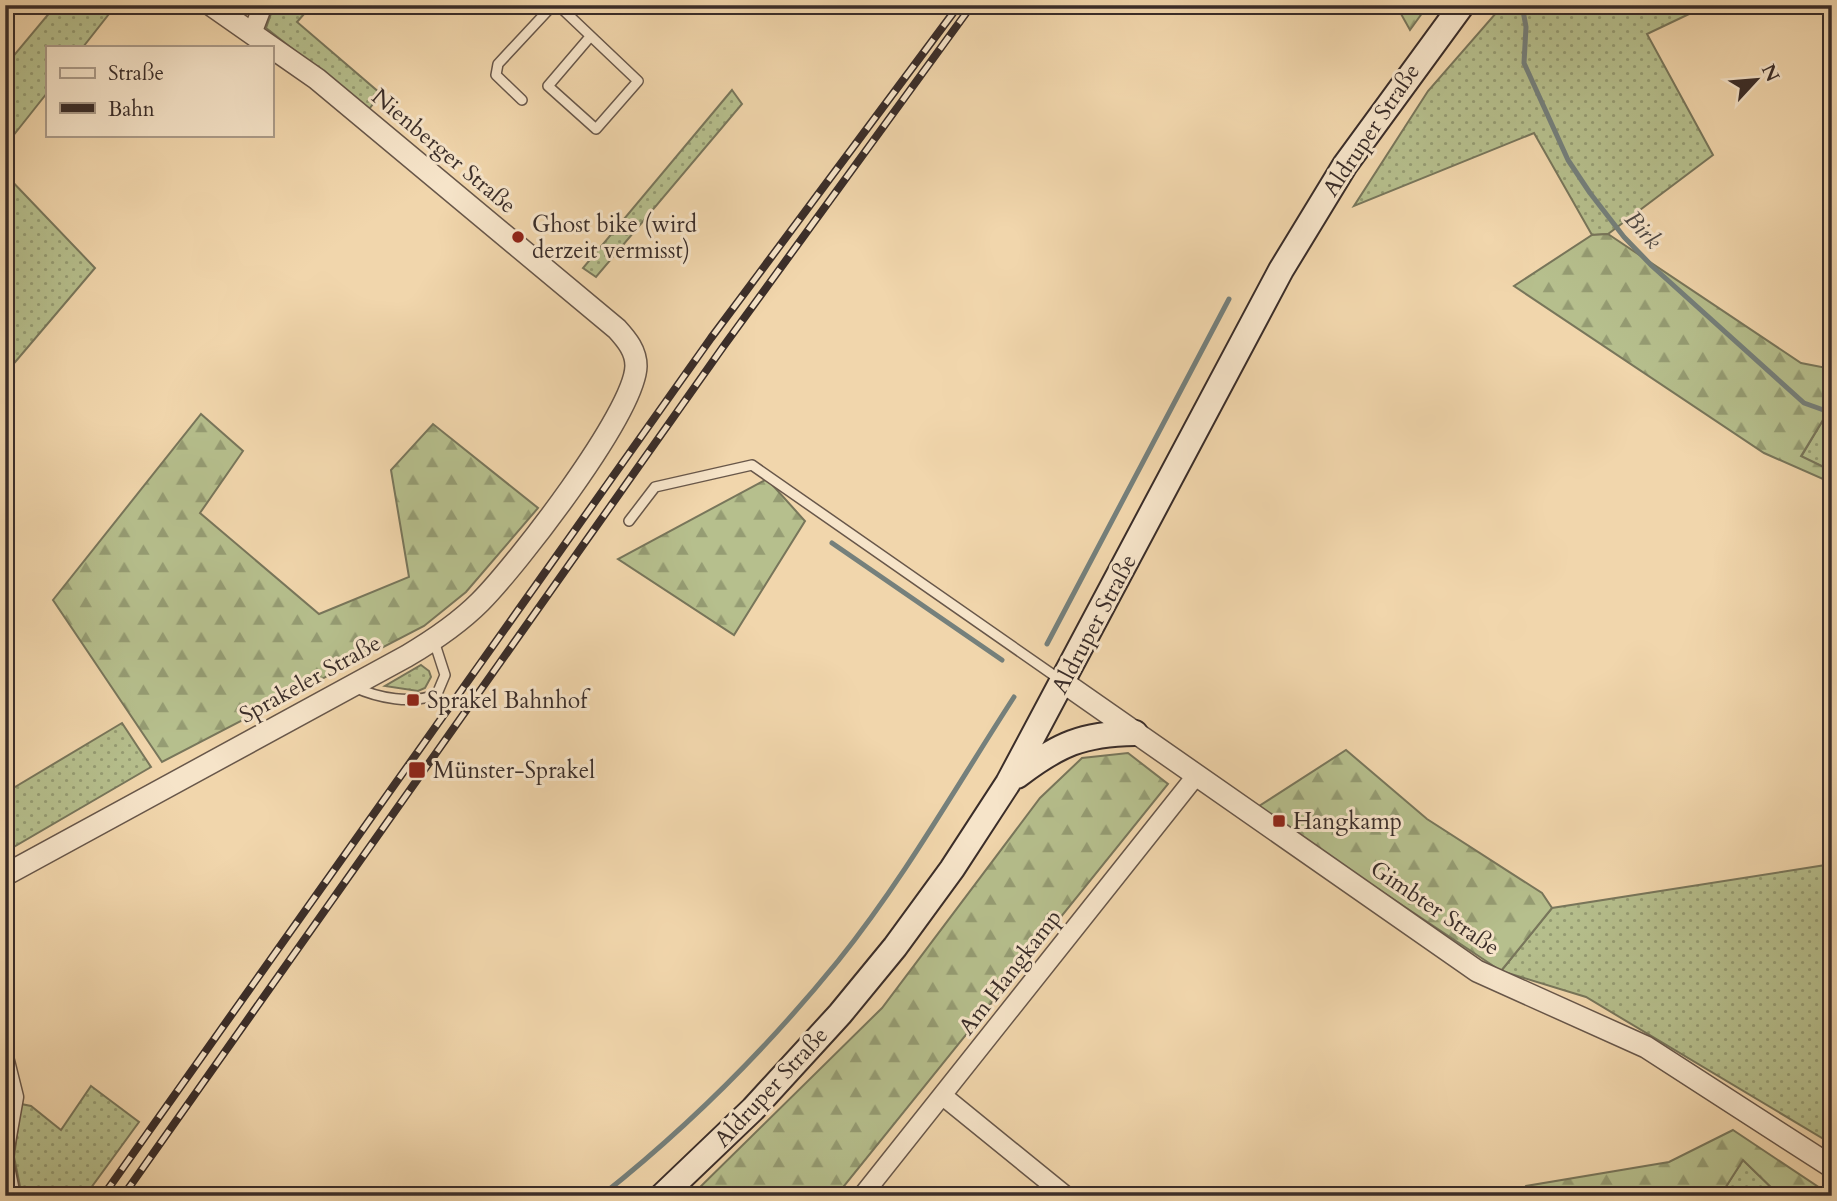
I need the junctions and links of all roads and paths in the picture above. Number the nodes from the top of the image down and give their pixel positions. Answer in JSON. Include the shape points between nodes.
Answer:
{"nodes":[{"id":1,"x":211,"y":5,"type":"edge"},
{"id":2,"x":263,"y":5,"type":"edge"},
{"id":3,"x":555,"y":5,"type":"edge"},
{"id":4,"x":1462,"y":5,"type":"edge"},
{"id":5,"x":253,"y":32,"type":"junction"},
{"id":6,"x":589,"y":38,"type":"junction"},
{"id":7,"x":272,"y":46,"type":"edge"},
{"id":8,"x":273,"y":47,"type":"edge"},
{"id":9,"x":522,"y":100,"type":"dead end"},
{"id":10,"x":587,"y":464,"type":"joint"},
{"id":11,"x":629,"y":521,"type":"dead end"},
{"id":12,"x":433,"y":640,"type":"junction"},
{"id":13,"x":1063,"y":682,"type":"junction"},
{"id":14,"x":352,"y":686,"type":"junction"},
{"id":15,"x":1135,"y":733,"type":"junction"},
{"id":16,"x":1195,"y":777,"type":"junction"},
{"id":17,"x":1008,"y":783,"type":"junction"},
{"id":18,"x":5,"y":875,"type":"edge"},
{"id":19,"x":5,"y":1060,"type":"edge"},
{"id":20,"x":943,"y":1096,"type":"junction"},
{"id":21,"x":5,"y":1148,"type":"edge"},
{"id":22,"x":5,"y":1167,"type":"edge"},
{"id":23,"x":1832,"y":1167,"type":"edge"},
{"id":24,"x":11,"y":1196,"type":"edge"},
{"id":25,"x":662,"y":1196,"type":"edge"},
{"id":26,"x":862,"y":1196,"type":"edge"},
{"id":27,"x":1066,"y":1196,"type":"edge"}],
"edges":[{"from":1,"to":5,"type":"street","name":"Nienberger Straße"},
{"from":2,"to":5,"type":"street"},
{"from":3,"to":6,"type":"lane","via":[[583,27]]},
{"from":3,"to":9,"type":"lane","via":[[498,64],[496,75],[501,83]]},
{"from":4,"to":13,"type":"main road","name":"Aldruper Straße","via":[[1345,165],[1281,270]]},
{"from":5,"to":7,"type":"street","name":"Nienberger Straße"},
{"from":6,"to":6,"type":"lane","via":[[548,86],[596,129],[638,81]]},
{"from":8,"to":10,"type":"street","name":"Nienberger Straße","via":[[628,342],[636,368],[633,381]]},
{"from":10,"to":12,"type":"street","name":"Sprakeler Straße","via":[[499,581]]},
{"from":11,"to":13,"type":"lane","via":[[655,487],[752,465]]},
{"from":12,"to":14,"type":"street","name":"Sprakeler Straße"},
{"from":12,"to":14,"type":"lane","via":[[445,675],[437,694],[413,700]]},
{"from":13,"to":15,"type":"street","name":"Gimbter Straße"},
{"from":13,"to":17,"type":"main road","name":"Aldruper Straße"},
{"from":14,"to":18,"type":"street","name":"Sprakeler Straße"},
{"from":15,"to":16,"type":"street","name":"Gimbter Straße"},
{"from":15,"to":17,"type":"main road","via":[[1097,734],[1066,742]]},
{"from":16,"to":20,"type":"street","name":"Am Hangkamp"},
{"from":16,"to":23,"type":"street","name":"Gimbter Straße","via":[[1477,971],[1646,1047]]},
{"from":17,"to":25,"type":"main road","name":"Aldruper Straße","via":[[953,869],[840,1014],[753,1109]]},
{"from":19,"to":21,"type":"street","via":[[14,1097]]},
{"from":20,"to":26,"type":"street","name":"Am Hangkamp"},
{"from":20,"to":27,"type":"street"},
{"from":22,"to":24,"type":"street"}]}
